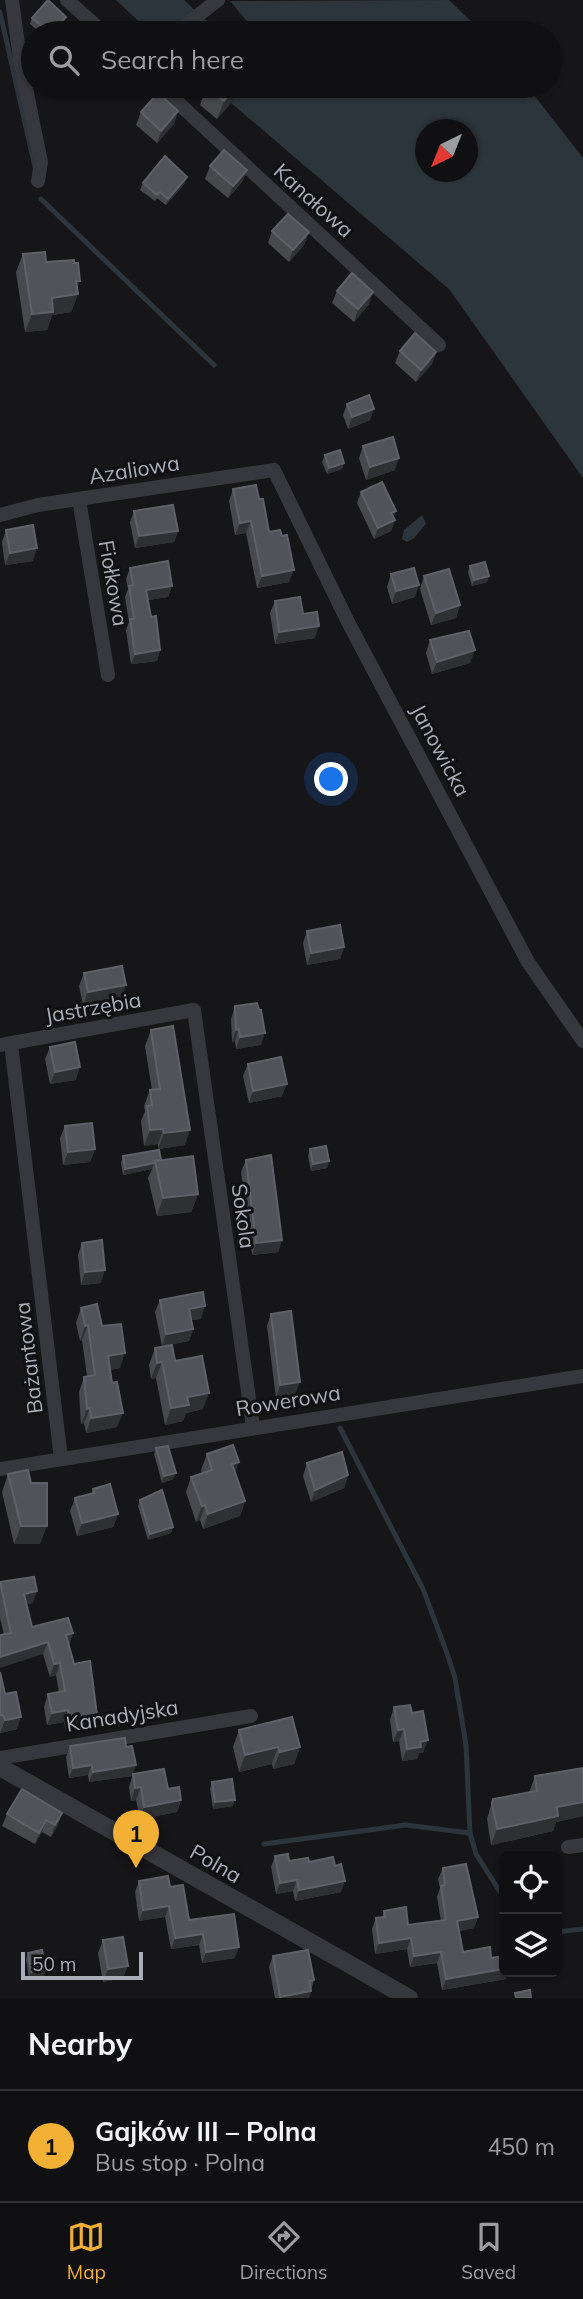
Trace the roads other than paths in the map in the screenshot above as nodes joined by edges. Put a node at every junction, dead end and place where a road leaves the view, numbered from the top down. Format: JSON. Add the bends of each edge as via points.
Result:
{"nodes":[{"id":1,"x":12,"y":0,"type":"edge"},
{"id":2,"x":67,"y":0,"type":"edge"},
{"id":3,"x":218,"y":0,"type":"edge"},
{"id":4,"x":91,"y":21,"type":"edge"},
{"id":5,"x":191,"y":21,"type":"edge"},
{"id":6,"x":21,"y":65,"type":"edge"},
{"id":7,"x":28,"y":98,"type":"edge"},
{"id":8,"x":173,"y":98,"type":"edge"},
{"id":9,"x":38,"y":181,"type":"dead end"},
{"id":10,"x":439,"y":345,"type":"dead end"},
{"id":11,"x":274,"y":470,"type":"joint"},
{"id":12,"x":79,"y":499,"type":"junction"},
{"id":13,"x":0,"y":514,"type":"edge"},
{"id":14,"x":108,"y":675,"type":"dead end"},
{"id":15,"x":194,"y":1010,"type":"joint"},
{"id":16,"x":583,"y":1041,"type":"edge"},
{"id":17,"x":6,"y":1045,"type":"edge"},
{"id":18,"x":583,"y":1376,"type":"edge"},
{"id":19,"x":253,"y":1427,"type":"junction"},
{"id":20,"x":61,"y":1460,"type":"junction"},
{"id":21,"x":0,"y":1469,"type":"edge"},
{"id":22,"x":251,"y":1716,"type":"dead end"},
{"id":23,"x":0,"y":1758,"type":"edge"},
{"id":24,"x":0,"y":1767,"type":"edge"},
{"id":25,"x":583,"y":1845,"type":"edge"},
{"id":26,"x":568,"y":1847,"type":"dead end"},
{"id":27,"x":409,"y":1998,"type":"edge"}],
"edges":[{"from":1,"to":6,"type":"street"},
{"from":2,"to":4,"type":"street"},
{"from":3,"to":5,"type":"street"},
{"from":7,"to":9,"type":"street","via":[[41,162]]},
{"from":8,"to":10,"type":"street","name":"Kanałowa"},
{"from":11,"to":12,"type":"street","name":"Azaliowa"},
{"from":11,"to":16,"type":"street","name":"Janowicka","via":[[348,622],[528,962]]},
{"from":12,"to":13,"type":"street","name":"Azaliowa"},
{"from":12,"to":14,"type":"street","name":"Fiołkowa"},
{"from":15,"to":17,"type":"street","name":"Jastrzębia"},
{"from":15,"to":19,"type":"street","name":"Sokola"},
{"from":17,"to":20,"type":"street","name":"Bażantowa"},
{"from":18,"to":19,"type":"street","name":"Rowerowa"},
{"from":19,"to":20,"type":"street","name":"Rowerowa"},
{"from":20,"to":21,"type":"street","name":"Rowerowa"},
{"from":22,"to":23,"type":"street","name":"Kanadyjska"},
{"from":24,"to":27,"type":"street","name":"Polna"},
{"from":25,"to":26,"type":"street"}]}
